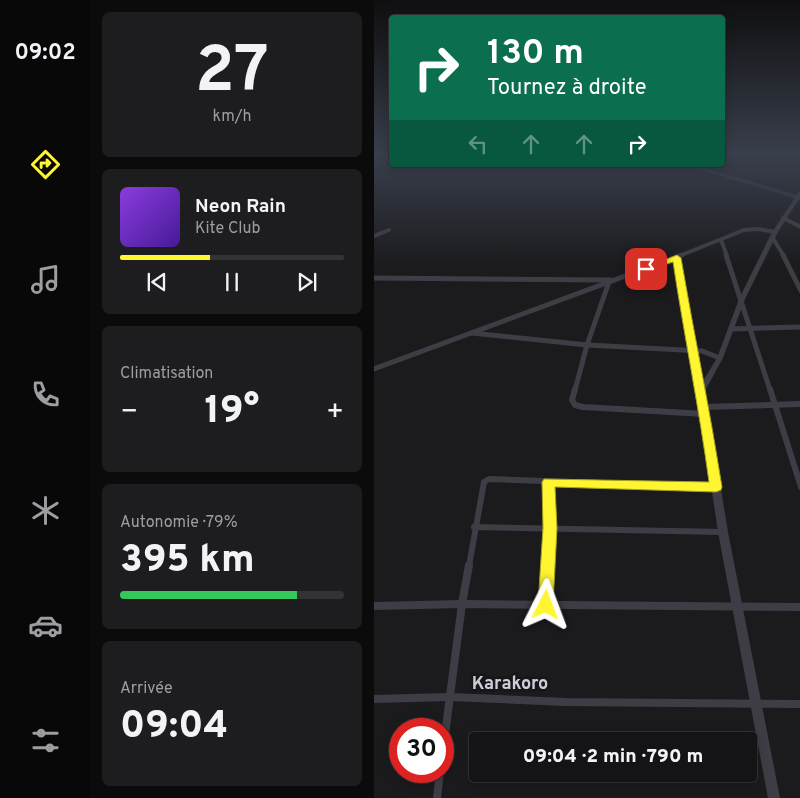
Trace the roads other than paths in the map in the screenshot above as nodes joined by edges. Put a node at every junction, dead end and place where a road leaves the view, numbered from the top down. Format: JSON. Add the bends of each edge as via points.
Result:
{"nodes":[{"id":1,"x":798,"y":195,"type":"edge"},
{"id":2,"x":783,"y":218,"type":"junction"},
{"id":3,"x":800,"y":227,"type":"edge"},
{"id":4,"x":389,"y":230,"type":"dead end"},
{"id":5,"x":773,"y":235,"type":"junction"},
{"id":6,"x":374,"y":236,"type":"edge"},
{"id":7,"x":720,"y":240,"type":"junction"},
{"id":8,"x":677,"y":258,"type":"junction"},
{"id":9,"x":374,"y":278,"type":"edge"},
{"id":10,"x":612,"y":281,"type":"junction"},
{"id":11,"x":800,"y":291,"type":"edge"},
{"id":12,"x":742,"y":299,"type":"junction"},
{"id":13,"x":800,"y":327,"type":"edge"},
{"id":14,"x":751,"y":328,"type":"junction"},
{"id":15,"x":731,"y":329,"type":"junction"},
{"id":16,"x":470,"y":333,"type":"junction"},
{"id":17,"x":587,"y":345,"type":"junction"},
{"id":18,"x":692,"y":351,"type":"junction"},
{"id":19,"x":720,"y":358,"type":"junction"},
{"id":20,"x":374,"y":369,"type":"edge"},
{"id":21,"x":701,"y":391,"type":"junction"},
{"id":22,"x":775,"y":404,"type":"junction"},
{"id":23,"x":800,"y":404,"type":"edge"},
{"id":24,"x":704,"y":411,"type":"junction"},
{"id":25,"x":548,"y":482,"type":"junction"},
{"id":26,"x":716,"y":487,"type":"junction"},
{"id":27,"x":800,"y":487,"type":"edge"},
{"id":28,"x":474,"y":527,"type":"junction"},
{"id":29,"x":550,"y":528,"type":"junction"},
{"id":30,"x":723,"y":532,"type":"junction"},
{"id":31,"x":462,"y":604,"type":"junction"},
{"id":32,"x":546,"y":605,"type":"junction"},
{"id":33,"x":374,"y":606,"type":"edge"},
{"id":34,"x":738,"y":606,"type":"junction"},
{"id":35,"x":800,"y":607,"type":"edge"},
{"id":36,"x":450,"y":697,"type":"junction"},
{"id":37,"x":374,"y":698,"type":"edge"},
{"id":38,"x":754,"y":703,"type":"junction"},
{"id":39,"x":800,"y":704,"type":"edge"},
{"id":40,"x":447,"y":718,"type":"edge"},
{"id":41,"x":439,"y":783,"type":"edge"},
{"id":42,"x":437,"y":798,"type":"edge"},
{"id":43,"x":774,"y":798,"type":"edge"}],
"edges":[{"from":1,"to":2,"type":"street"},
{"from":2,"to":3,"type":"street"},
{"from":2,"to":5,"type":"street"},
{"from":4,"to":6,"type":"street"},
{"from":5,"to":7,"type":"street","via":[[750,229]]},
{"from":5,"to":11,"type":"street"},
{"from":5,"to":12,"type":"street"},
{"from":7,"to":8,"type":"street"},
{"from":7,"to":12,"type":"street"},
{"from":8,"to":10,"type":"street"},
{"from":8,"to":18,"type":"street"},
{"from":9,"to":10,"type":"street"},
{"from":10,"to":16,"type":"street"},
{"from":10,"to":17,"type":"street"},
{"from":12,"to":14,"type":"street"},
{"from":12,"to":15,"type":"street"},
{"from":13,"to":14,"type":"street"},
{"from":14,"to":15,"type":"street"},
{"from":14,"to":22,"type":"street"},
{"from":15,"to":19,"type":"street"},
{"from":16,"to":17,"type":"street"},
{"from":16,"to":20,"type":"street"},
{"from":17,"to":18,"type":"street"},
{"from":17,"to":24,"type":"street","via":[[572,400],[575,405]]},
{"from":18,"to":19,"type":"street"},
{"from":18,"to":21,"type":"street"},
{"from":19,"to":21,"type":"street"},
{"from":21,"to":24,"type":"street"},
{"from":22,"to":23,"type":"street"},
{"from":22,"to":24,"type":"street"},
{"from":22,"to":27,"type":"street"},
{"from":24,"to":26,"type":"street"},
{"from":25,"to":26,"type":"street"},
{"from":25,"to":28,"type":"street","via":[[489,479],[484,482]]},
{"from":25,"to":29,"type":"street"},
{"from":26,"to":30,"type":"street"},
{"from":28,"to":29,"type":"street"},
{"from":28,"to":31,"type":"street"},
{"from":29,"to":30,"type":"street"},
{"from":29,"to":32,"type":"street"},
{"from":30,"to":34,"type":"street"},
{"from":31,"to":32,"type":"street"},
{"from":31,"to":33,"type":"street"},
{"from":31,"to":36,"type":"street"},
{"from":32,"to":34,"type":"street"},
{"from":34,"to":35,"type":"street"},
{"from":34,"to":38,"type":"street"},
{"from":36,"to":37,"type":"street"},
{"from":36,"to":38,"type":"street","via":[[566,702]]},
{"from":36,"to":40,"type":"street"},
{"from":38,"to":39,"type":"street"},
{"from":38,"to":43,"type":"street"},
{"from":41,"to":42,"type":"street"}]}
